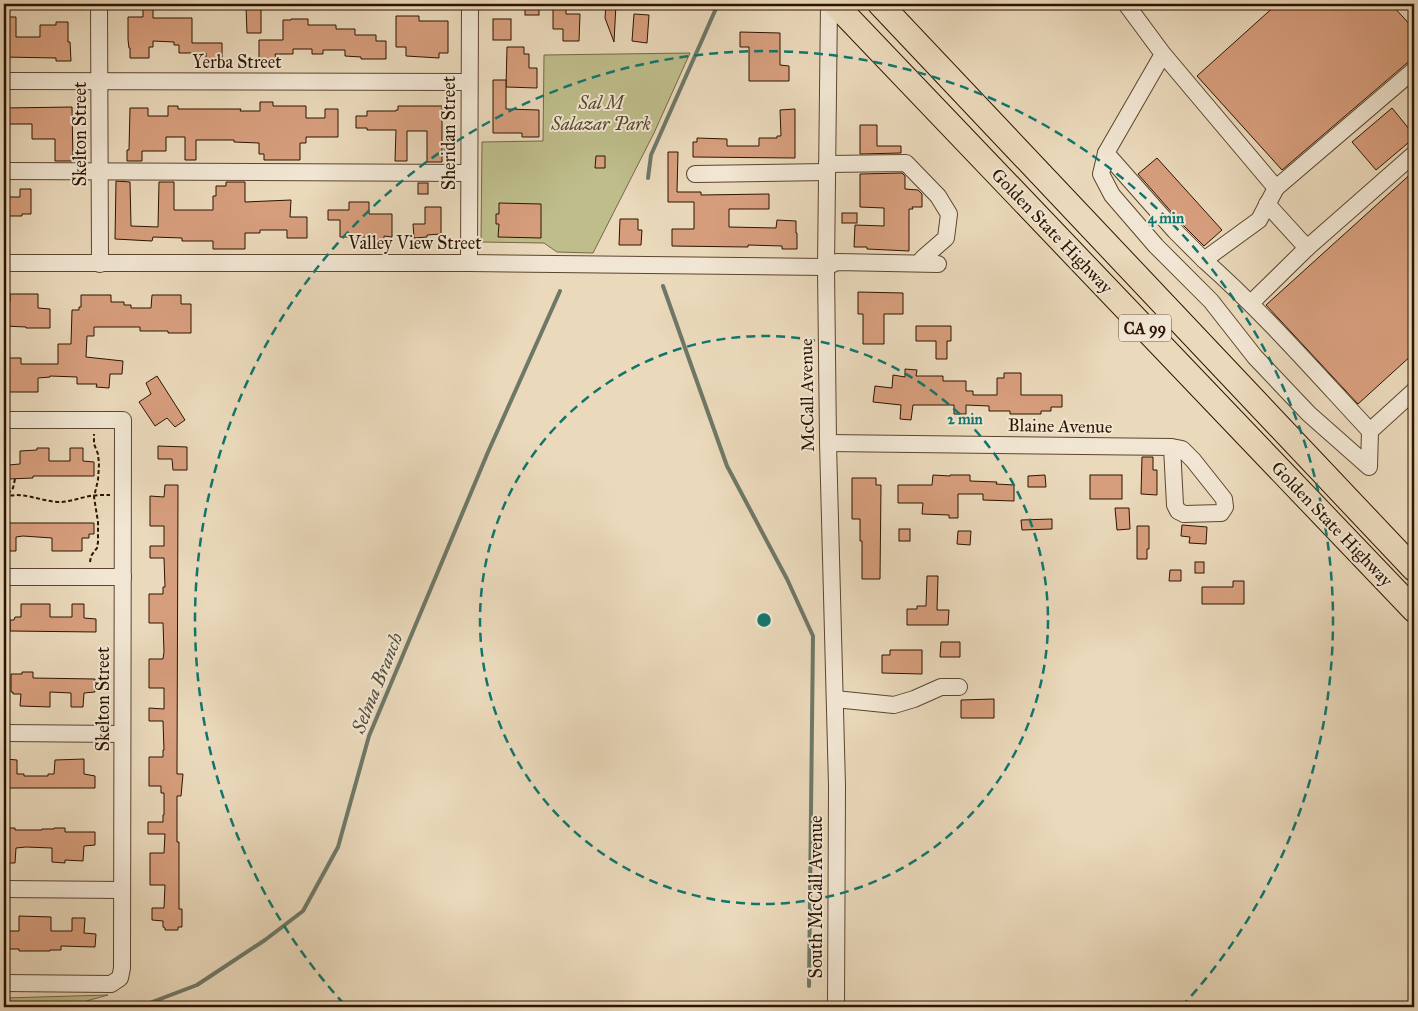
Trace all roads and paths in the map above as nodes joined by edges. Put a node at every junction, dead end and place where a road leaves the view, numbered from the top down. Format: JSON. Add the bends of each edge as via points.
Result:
{"nodes":[{"id":1,"x":100,"y":4,"type":"edge"},
{"id":2,"x":470,"y":4,"type":"edge"},
{"id":3,"x":829,"y":4,"type":"edge"},
{"id":4,"x":835,"y":4,"type":"edge"},
{"id":5,"x":880,"y":4,"type":"edge"},
{"id":6,"x":1126,"y":4,"type":"edge"},
{"id":7,"x":1163,"y":54,"type":"junction"},
{"id":8,"x":1414,"y":70,"type":"edge"},
{"id":9,"x":4,"y":82,"type":"edge"},
{"id":10,"x":100,"y":82,"type":"junction"},
{"id":11,"x":470,"y":82,"type":"junction"},
{"id":12,"x":1106,"y":153,"type":"junction"},
{"id":13,"x":1414,"y":154,"type":"edge"},
{"id":14,"x":827,"y":168,"type":"junction"},
{"id":15,"x":4,"y":171,"type":"edge"},
{"id":16,"x":100,"y":171,"type":"junction"},
{"id":17,"x":469,"y":173,"type":"junction"},
{"id":18,"x":694,"y":174,"type":"dead end"},
{"id":19,"x":1276,"y":188,"type":"junction"},
{"id":20,"x":1268,"y":204,"type":"junction"},
{"id":21,"x":1307,"y":248,"type":"junction"},
{"id":22,"x":1204,"y":260,"type":"junction"},
{"id":23,"x":4,"y":263,"type":"edge"},
{"id":24,"x":469,"y":263,"type":"junction"},
{"id":25,"x":919,"y":263,"type":"junction"},
{"id":26,"x":100,"y":264,"type":"junction"},
{"id":27,"x":938,"y":264,"type":"dead end"},
{"id":28,"x":826,"y":267,"type":"junction"},
{"id":29,"x":1251,"y":303,"type":"junction"},
{"id":30,"x":1414,"y":391,"type":"edge"},
{"id":31,"x":4,"y":420,"type":"edge"},
{"id":32,"x":1370,"y":431,"type":"junction"},
{"id":33,"x":94,"y":434,"type":"dead end"},
{"id":34,"x":828,"y":443,"type":"junction"},
{"id":35,"x":1172,"y":447,"type":"dead end"},
{"id":36,"x":15,"y":478,"type":"dead end"},
{"id":37,"x":111,"y":495,"type":"dead end"},
{"id":38,"x":5,"y":496,"type":"edge"},
{"id":39,"x":94,"y":496,"type":"junction"},
{"id":40,"x":90,"y":565,"type":"dead end"},
{"id":41,"x":1414,"y":568,"type":"edge"},
{"id":42,"x":4,"y":576,"type":"edge"},
{"id":43,"x":123,"y":577,"type":"junction"},
{"id":44,"x":1414,"y":610,"type":"edge"},
{"id":45,"x":959,"y":687,"type":"dead end"},
{"id":46,"x":834,"y":699,"type":"junction"},
{"id":47,"x":4,"y":733,"type":"edge"},
{"id":48,"x":122,"y":734,"type":"junction"},
{"id":49,"x":837,"y":786,"type":"joint"},
{"id":50,"x":4,"y":889,"type":"edge"},
{"id":51,"x":122,"y":890,"type":"junction"},
{"id":52,"x":4,"y":983,"type":"edge"},
{"id":53,"x":836,"y":1007,"type":"edge"}],
"edges":[{"from":1,"to":10,"type":"street","name":"Skelton Street"},
{"from":2,"to":11,"type":"street","name":"Sheridan Street"},
{"from":3,"to":14,"type":"street","name":"McCall Avenue"},
{"from":4,"to":44,"type":"highway","name":"Golden State Highway","number":"CA 99"},
{"from":5,"to":41,"type":"highway","name":"Golden State Highway","number":"CA 99"},
{"from":6,"to":7,"type":"street"},
{"from":7,"to":12,"type":"street"},
{"from":7,"to":19,"type":"street"},
{"from":8,"to":19,"type":"street"},
{"from":9,"to":10,"type":"street","name":"Yerba Street"},
{"from":10,"to":11,"type":"street","name":"Yerba Street"},
{"from":10,"to":16,"type":"street","name":"Skelton Street"},
{"from":11,"to":17,"type":"street","name":"Sheridan Street"},
{"from":12,"to":22,"type":"street"},
{"from":12,"to":32,"type":"street","via":[[1101,174],[1112,195],[1156,246],[1211,301],[1255,357],[1309,414],[1369,468]]},
{"from":13,"to":21,"type":"street"},
{"from":14,"to":18,"type":"street"},
{"from":14,"to":25,"type":"street","via":[[906,163],[938,196],[949,214],[946,238]]},
{"from":14,"to":28,"type":"street","name":"McCall Avenue"},
{"from":15,"to":16,"type":"street"},
{"from":16,"to":17,"type":"street"},
{"from":16,"to":26,"type":"street","name":"Skelton Street"},
{"from":17,"to":24,"type":"street","name":"Sheridan Street"},
{"from":19,"to":20,"type":"street"},
{"from":20,"to":21,"type":"street"},
{"from":20,"to":22,"type":"street","via":[[1259,220]]},
{"from":21,"to":29,"type":"street"},
{"from":22,"to":29,"type":"street"},
{"from":23,"to":26,"type":"street","name":"Valley View Street"},
{"from":24,"to":26,"type":"street","name":"Valley View Street"},
{"from":24,"to":28,"type":"street","name":"Valley View Street"},
{"from":25,"to":27,"type":"street","name":"Valley View Street"},
{"from":25,"to":28,"type":"street","name":"Valley View Street","via":[[837,262]]},
{"from":28,"to":34,"type":"street","name":"McCall Avenue"},
{"from":29,"to":32,"type":"street"},
{"from":30,"to":32,"type":"street"},
{"from":31,"to":43,"type":"street","name":"Skelton Street","via":[[123,420]]},
{"from":33,"to":39,"type":"path","via":[[99,472]]},
{"from":34,"to":35,"type":"street","name":"Blaine Avenue"},
{"from":34,"to":46,"type":"street","name":"McCall Avenue"},
{"from":36,"to":38,"type":"path","via":[[13,488]]},
{"from":37,"to":39,"type":"path"},
{"from":38,"to":39,"type":"path","via":[[60,502]]},
{"from":39,"to":40,"type":"path","via":[[98,542]]},
{"from":42,"to":43,"type":"street"},
{"from":43,"to":48,"type":"street","name":"Skelton Street"},
{"from":45,"to":46,"type":"street","via":[[940,687],[894,705]]},
{"from":46,"to":49,"type":"street","name":"McCall Avenue"},
{"from":47,"to":48,"type":"street"},
{"from":48,"to":51,"type":"street","name":"Skelton Street"},
{"from":49,"to":53,"type":"street","name":"South McCall Avenue"},
{"from":50,"to":51,"type":"street"},
{"from":51,"to":52,"type":"street","name":"Skelton Street","via":[[120,978],[111,984]]}]}
